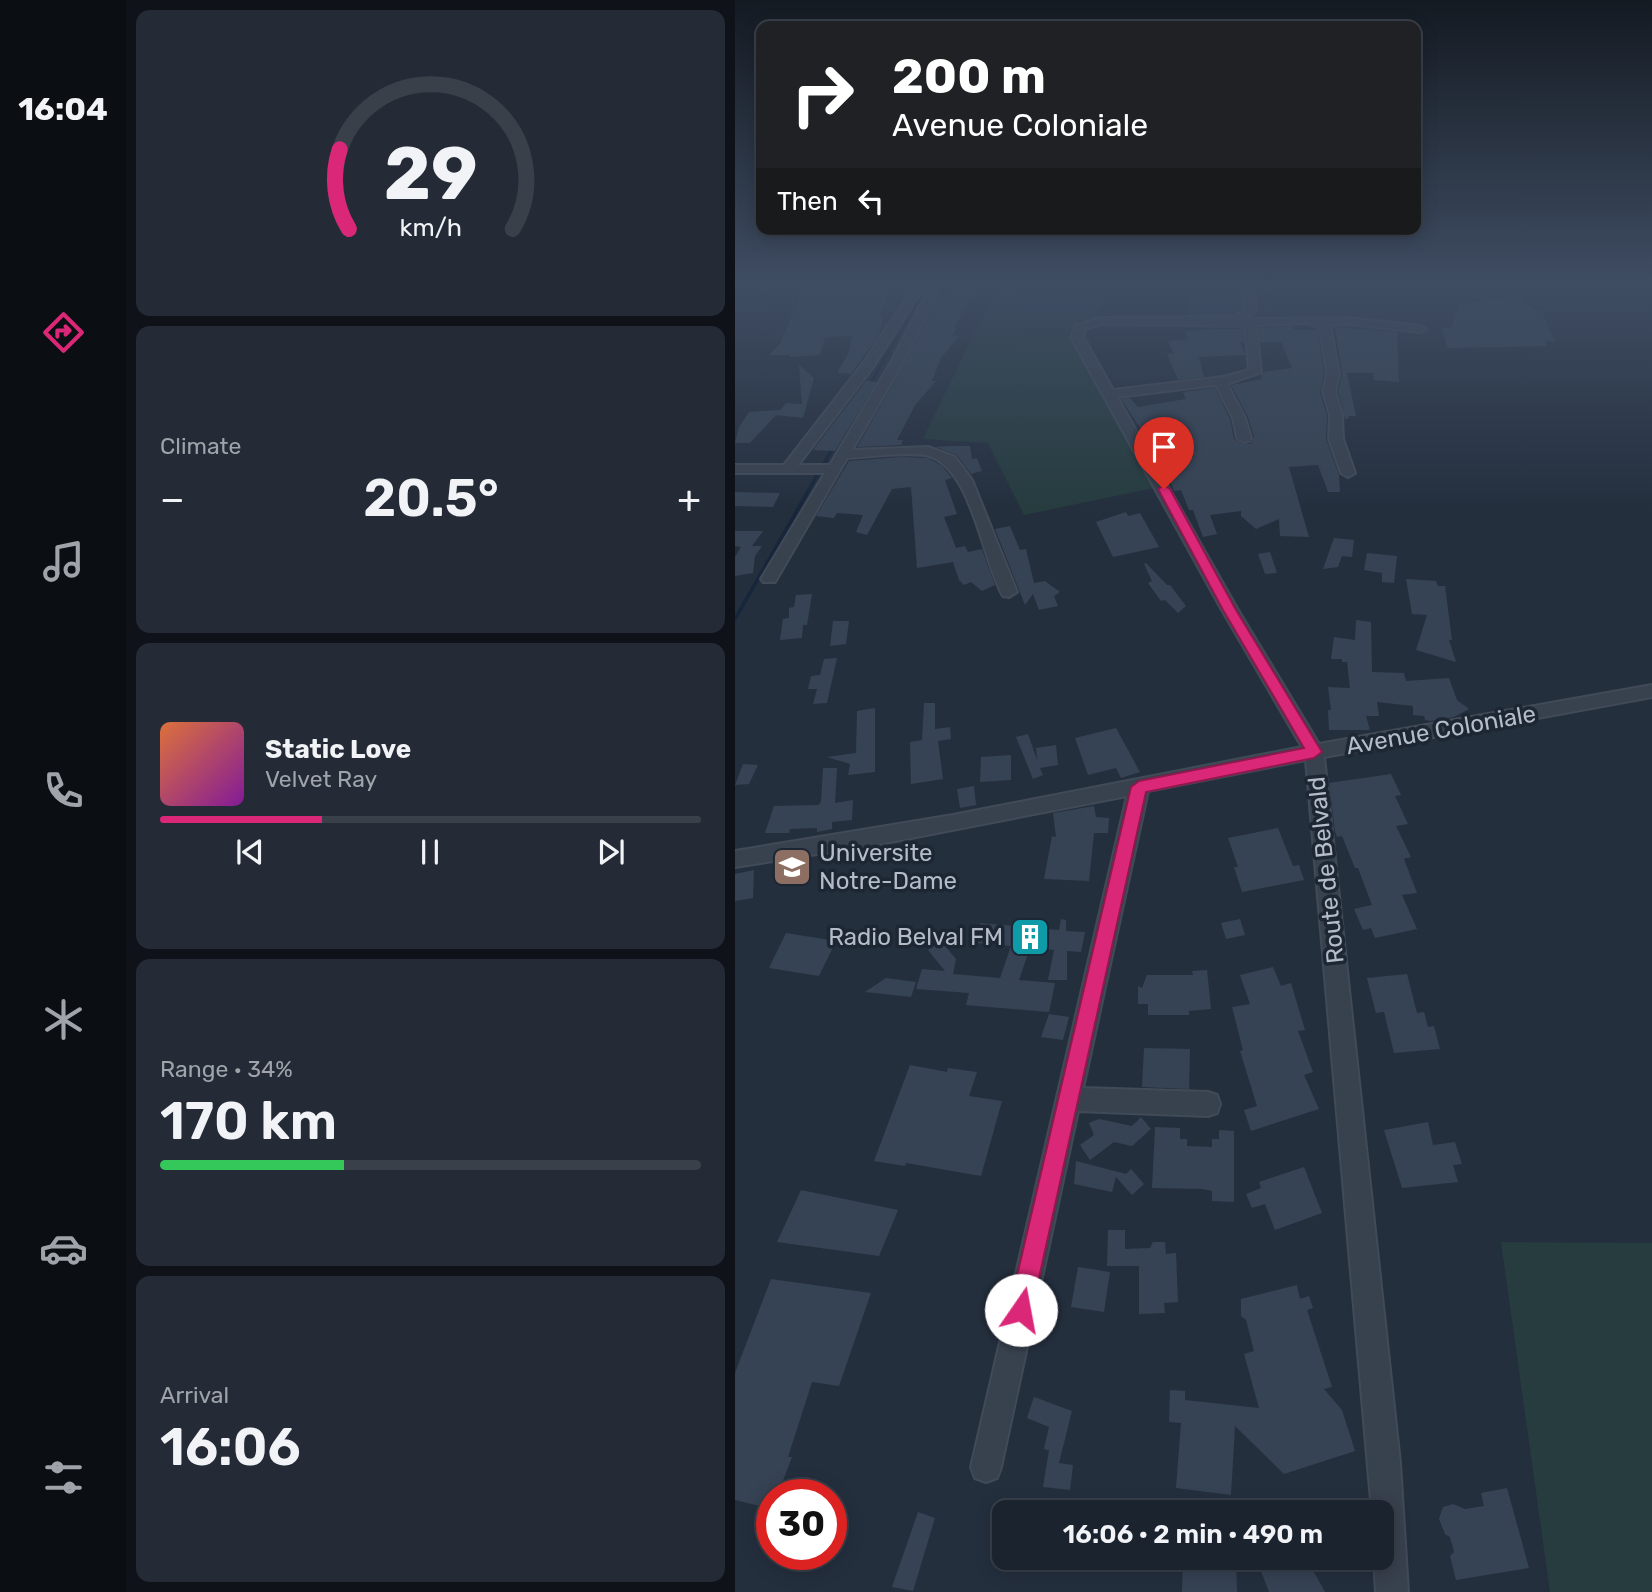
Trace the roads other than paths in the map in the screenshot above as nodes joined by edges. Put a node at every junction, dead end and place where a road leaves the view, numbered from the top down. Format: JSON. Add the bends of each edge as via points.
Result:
{"nodes":[{"id":1,"x":871,"y":359,"type":"edge"},
{"id":2,"x":899,"y":359,"type":"edge"},
{"id":3,"x":1089,"y":359,"type":"edge"},
{"id":4,"x":1254,"y":359,"type":"edge"},
{"id":5,"x":1331,"y":359,"type":"edge"},
{"id":6,"x":1222,"y":381,"type":"junction"},
{"id":7,"x":1108,"y":394,"type":"junction"},
{"id":8,"x":1244,"y":438,"type":"dead end"},
{"id":9,"x":843,"y":454,"type":"junction"},
{"id":10,"x":735,"y":469,"type":"edge"},
{"id":11,"x":787,"y":469,"type":"junction"},
{"id":12,"x":834,"y":469,"type":"junction"},
{"id":13,"x":1348,"y":473,"type":"dead end"},
{"id":14,"x":769,"y":579,"type":"dead end"},
{"id":15,"x":1009,"y":592,"type":"dead end"},
{"id":16,"x":1652,"y":691,"type":"edge"},
{"id":17,"x":1314,"y":752,"type":"junction"},
{"id":18,"x":1139,"y":787,"type":"junction"},
{"id":19,"x":735,"y":859,"type":"edge"},
{"id":20,"x":1068,"y":1100,"type":"junction"},
{"id":21,"x":1208,"y":1104,"type":"dead end"},
{"id":22,"x":985,"y":1467,"type":"dead end"},
{"id":23,"x":1392,"y":1592,"type":"edge"}],
"edges":[{"from":1,"to":11,"type":"street"},
{"from":2,"to":9,"type":"street"},
{"from":3,"to":7,"type":"street","name":"Route de Belvald"},
{"from":4,"to":6,"type":"street","via":[[1255,372]]},
{"from":5,"to":13,"type":"street","via":[[1329,392],[1336,415],[1336,439]]},
{"from":6,"to":7,"type":"street"},
{"from":6,"to":8,"type":"street"},
{"from":7,"to":17,"type":"street","name":"Route de Belvald"},
{"from":9,"to":12,"type":"street"},
{"from":9,"to":15,"type":"street","via":[[928,452],[950,460],[965,480]]},
{"from":10,"to":11,"type":"street"},
{"from":11,"to":12,"type":"street"},
{"from":12,"to":14,"type":"street"},
{"from":16,"to":17,"type":"street","name":"Avenue Coloniale"},
{"from":17,"to":18,"type":"street","name":"Avenue Coloniale"},
{"from":17,"to":23,"type":"street","name":"Route de Belvald","via":[[1384,1449]]},
{"from":18,"to":19,"type":"street","name":"Avenue Coloniale","via":[[927,829]]},
{"from":18,"to":20,"type":"street"},
{"from":20,"to":21,"type":"street"},
{"from":20,"to":22,"type":"street"}]}
